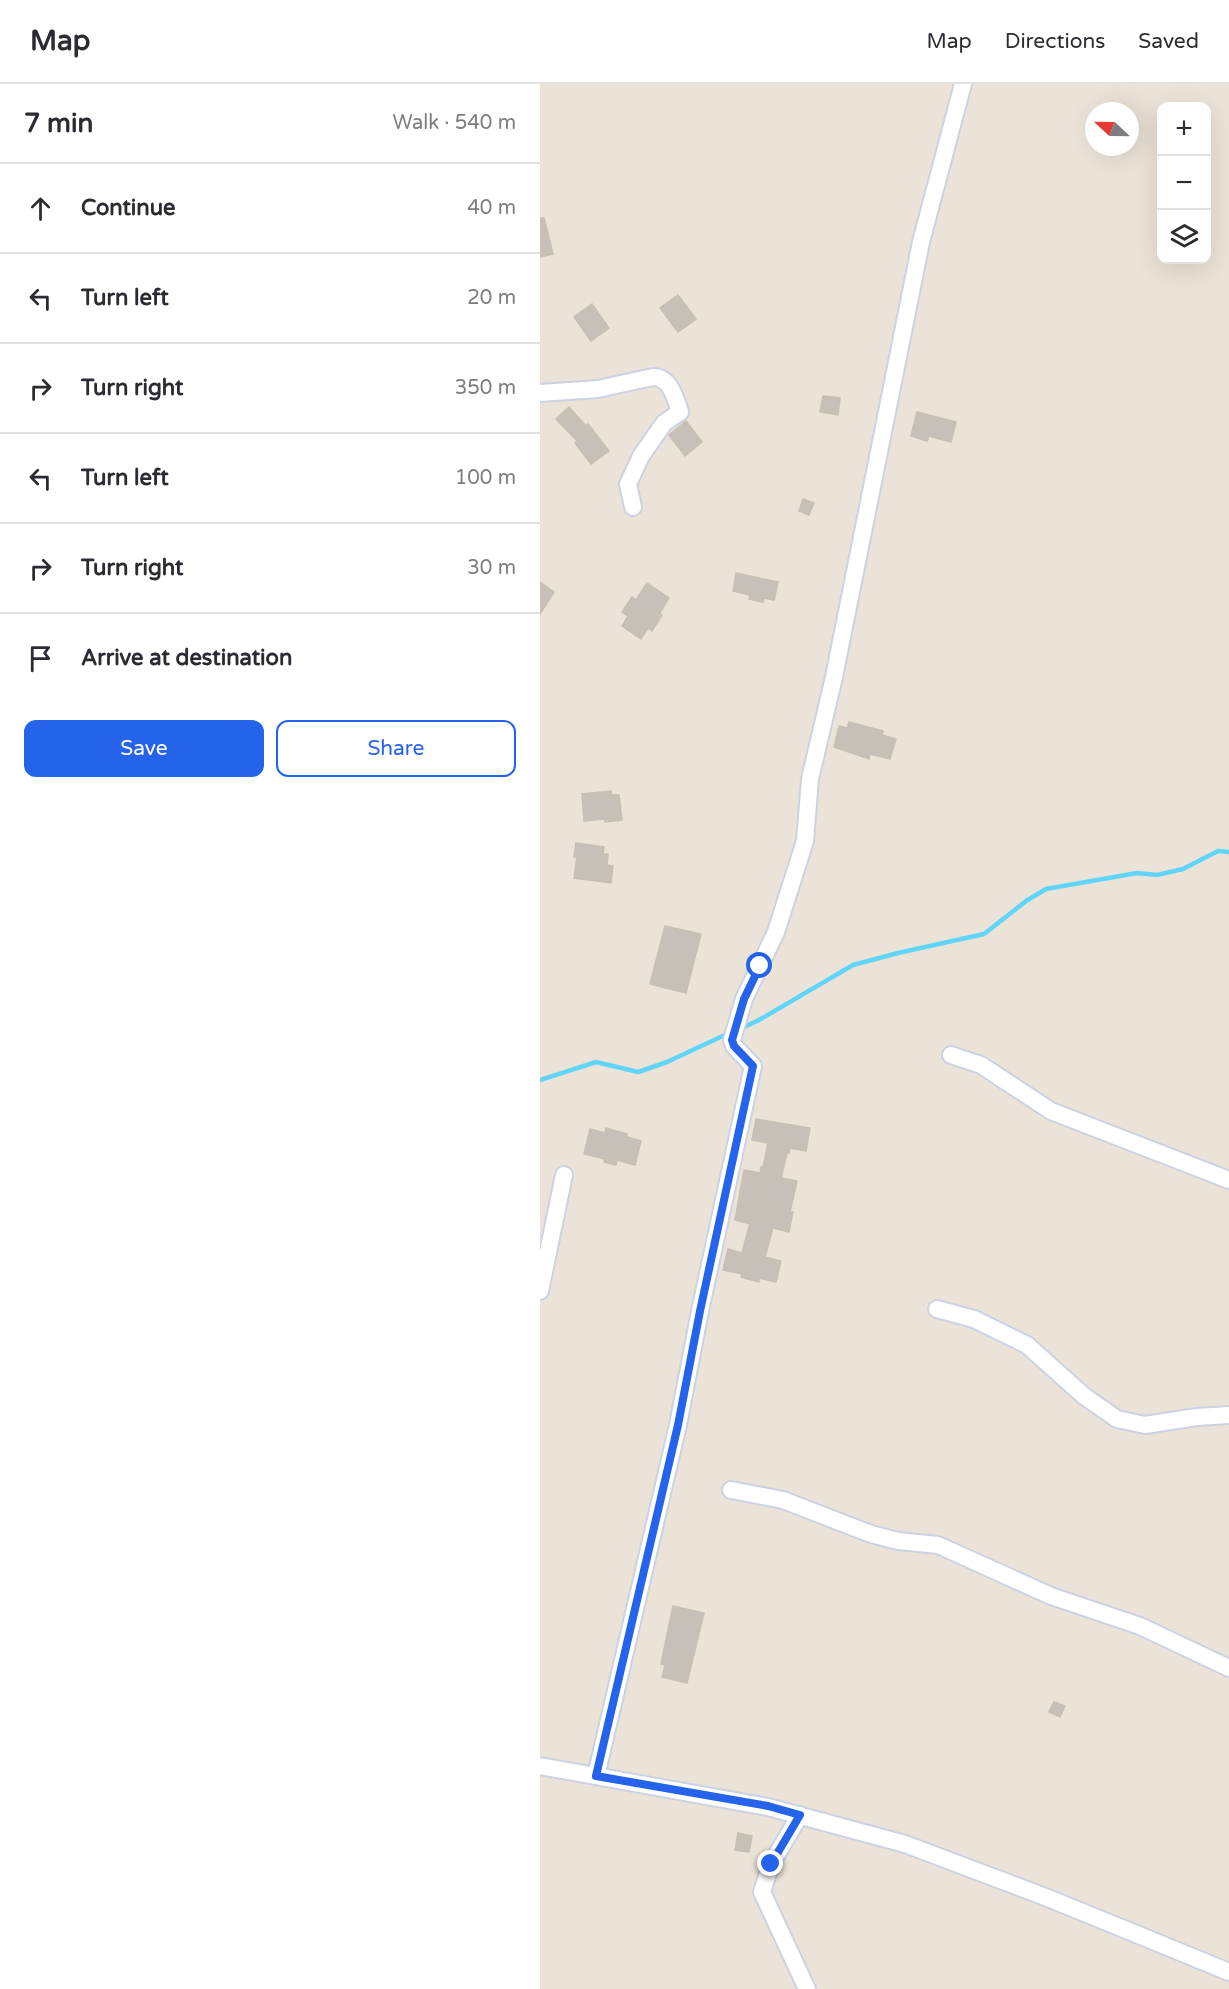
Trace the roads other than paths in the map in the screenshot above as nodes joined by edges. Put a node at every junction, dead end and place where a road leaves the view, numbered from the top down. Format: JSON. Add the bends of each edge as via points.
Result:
{"nodes":[{"id":1,"x":963,"y":84,"type":"edge"},
{"id":2,"x":540,"y":393,"type":"edge"},
{"id":3,"x":633,"y":507,"type":"dead end"},
{"id":4,"x":951,"y":1054,"type":"dead end"},
{"id":5,"x":564,"y":1175,"type":"dead end"},
{"id":6,"x":1229,"y":1179,"type":"edge"},
{"id":7,"x":540,"y":1291,"type":"edge"},
{"id":8,"x":937,"y":1309,"type":"dead end"},
{"id":9,"x":1229,"y":1415,"type":"edge"},
{"id":10,"x":731,"y":1490,"type":"dead end"},
{"id":11,"x":1229,"y":1668,"type":"edge"},
{"id":12,"x":540,"y":1766,"type":"edge"},
{"id":13,"x":596,"y":1776,"type":"junction"},
{"id":14,"x":800,"y":1815,"type":"junction"},
{"id":15,"x":1229,"y":1972,"type":"edge"},
{"id":16,"x":807,"y":1989,"type":"edge"}],
"edges":[{"from":1,"to":13,"type":"street","via":[[921,242],[810,779],[805,842],[776,932],[744,999],[732,1040],[753,1066],[678,1425]]},
{"from":2,"to":3,"type":"street","via":[[598,388],[653,377],[665,380],[680,412],[664,423],[641,456],[628,484]]},
{"from":4,"to":6,"type":"street","via":[[981,1065],[1051,1111]]},
{"from":5,"to":7,"type":"street"},
{"from":8,"to":9,"type":"street","via":[[974,1319],[1027,1345],[1084,1396],[1117,1419],[1145,1425]]},
{"from":10,"to":11,"type":"street","via":[[783,1500],[898,1541],[938,1545],[1051,1596],[1140,1626]]},
{"from":12,"to":13,"type":"street"},
{"from":13,"to":14,"type":"street"},
{"from":14,"to":15,"type":"street","via":[[977,1869]]},
{"from":14,"to":16,"type":"street","via":[[771,1864],[762,1892]]}]}
